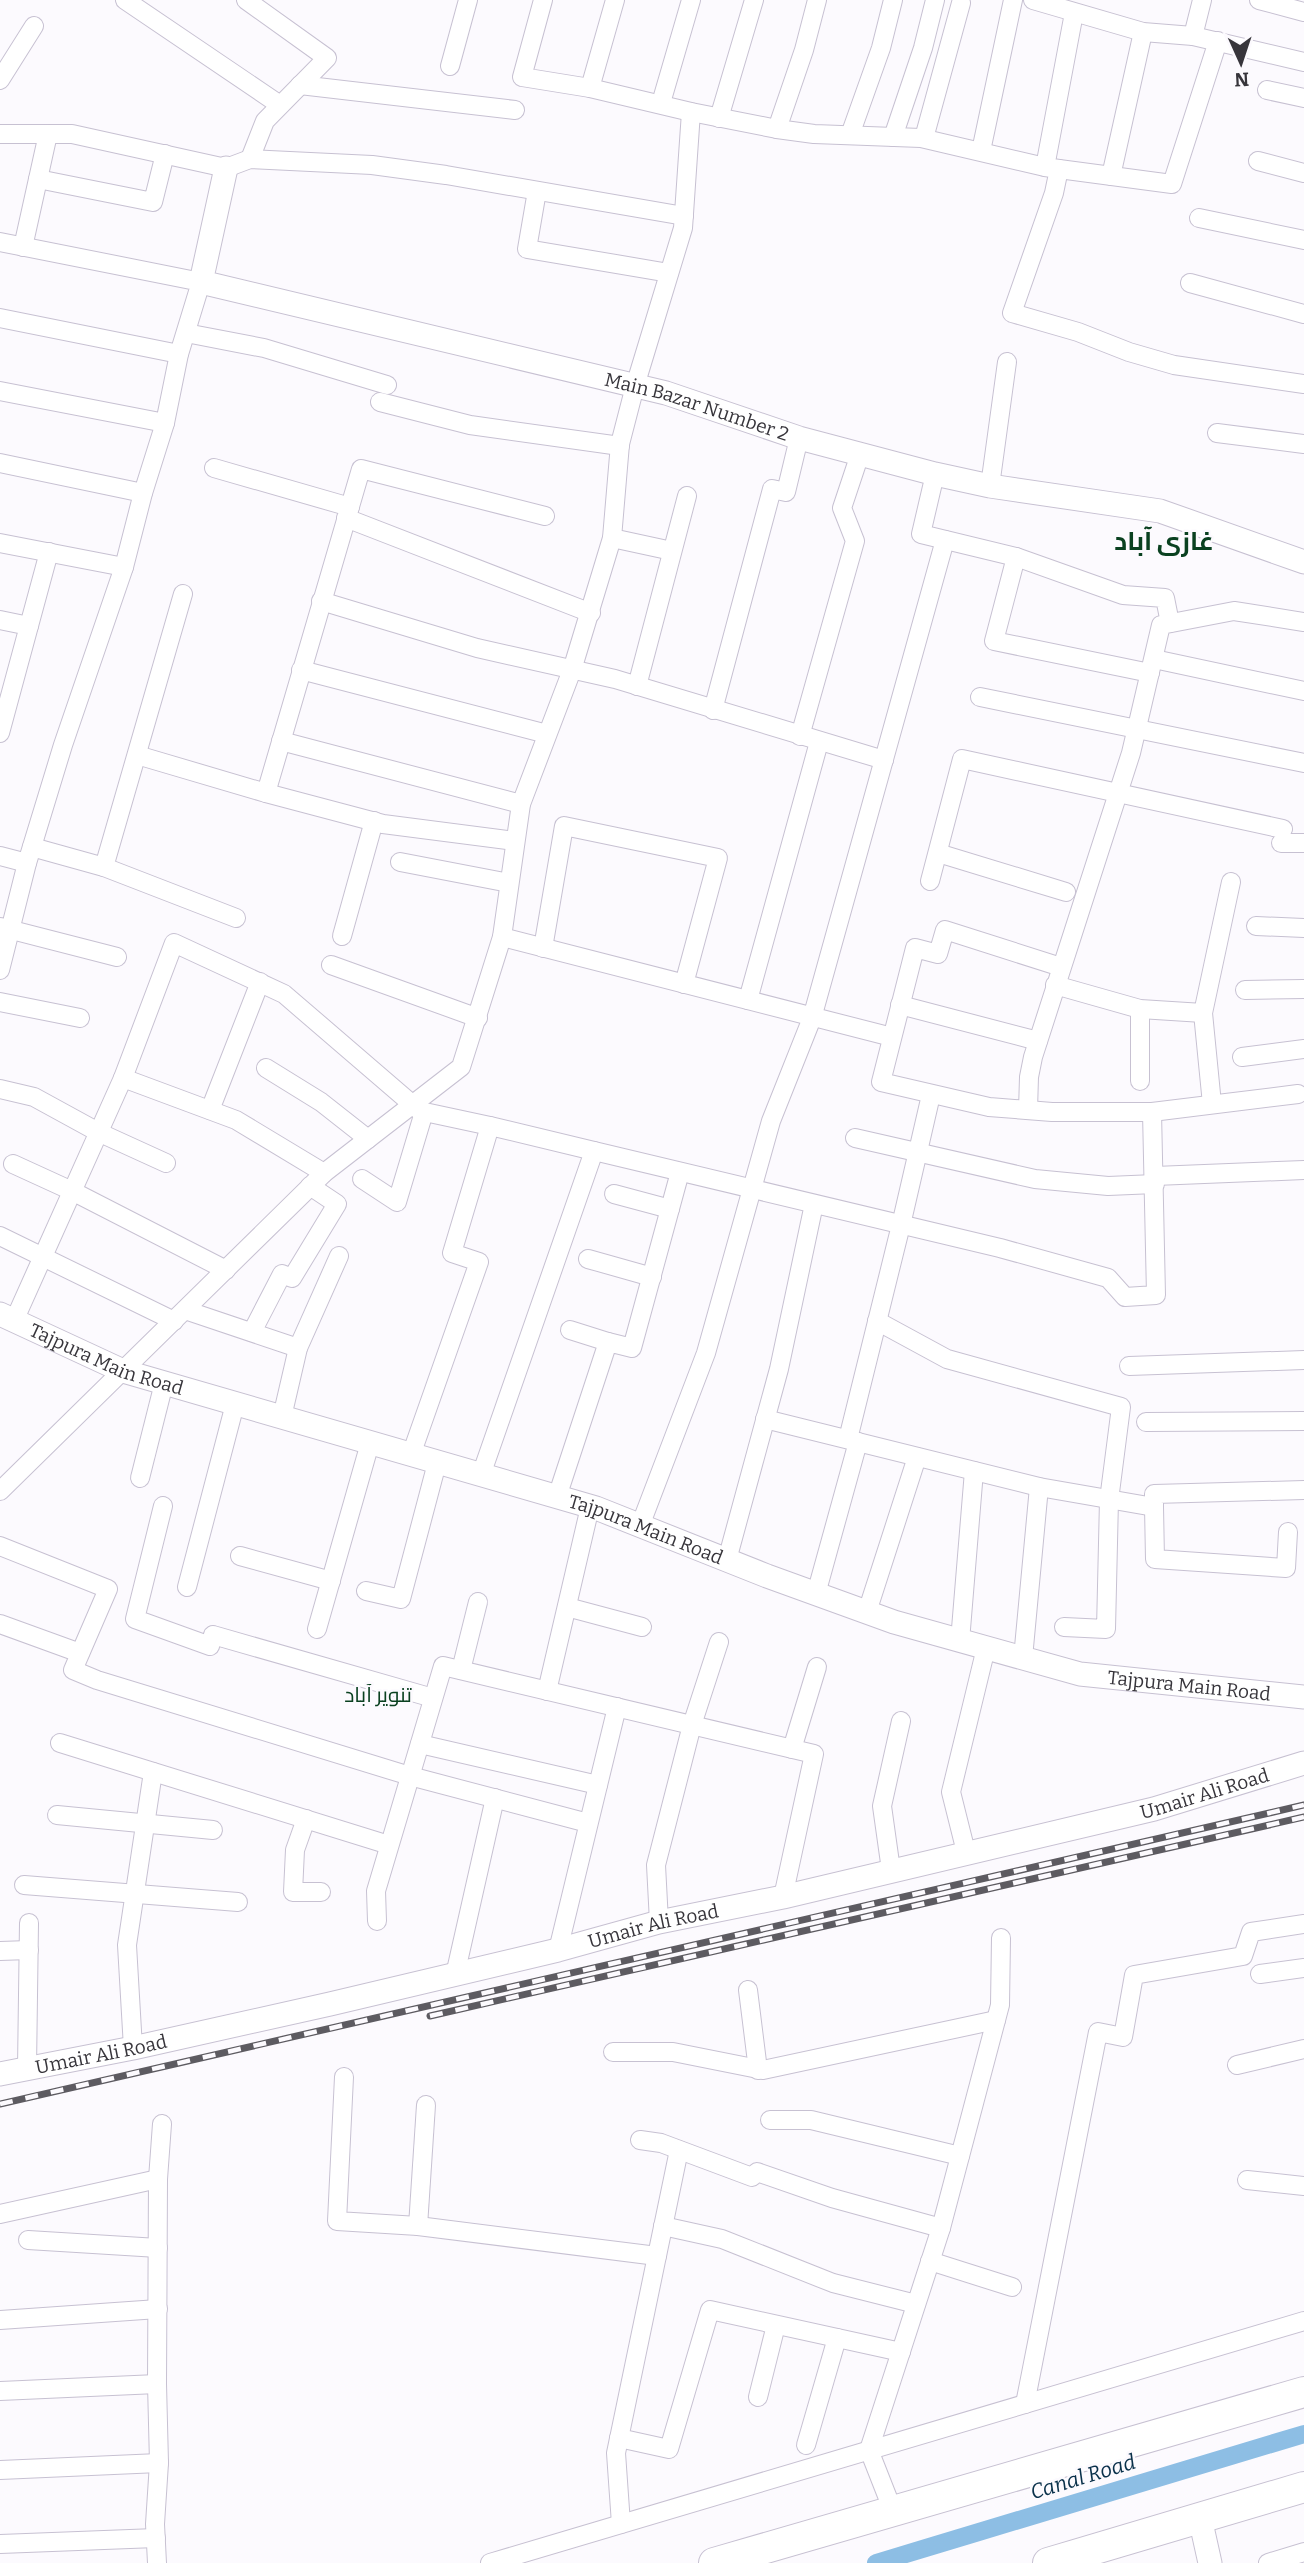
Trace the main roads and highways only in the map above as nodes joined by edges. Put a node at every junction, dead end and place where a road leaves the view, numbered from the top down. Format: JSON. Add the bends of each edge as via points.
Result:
{"nodes":[{"id":1,"x":1304,"y":2392,"type":"edge"},
{"id":2,"x":1304,"y":2487,"type":"edge"},
{"id":3,"x":714,"y":2563,"type":"edge"},
{"id":4,"x":1048,"y":2563,"type":"edge"}],
"edges":[{"from":1,"to":3,"type":"highway"},
{"from":2,"to":4,"type":"highway"}]}
